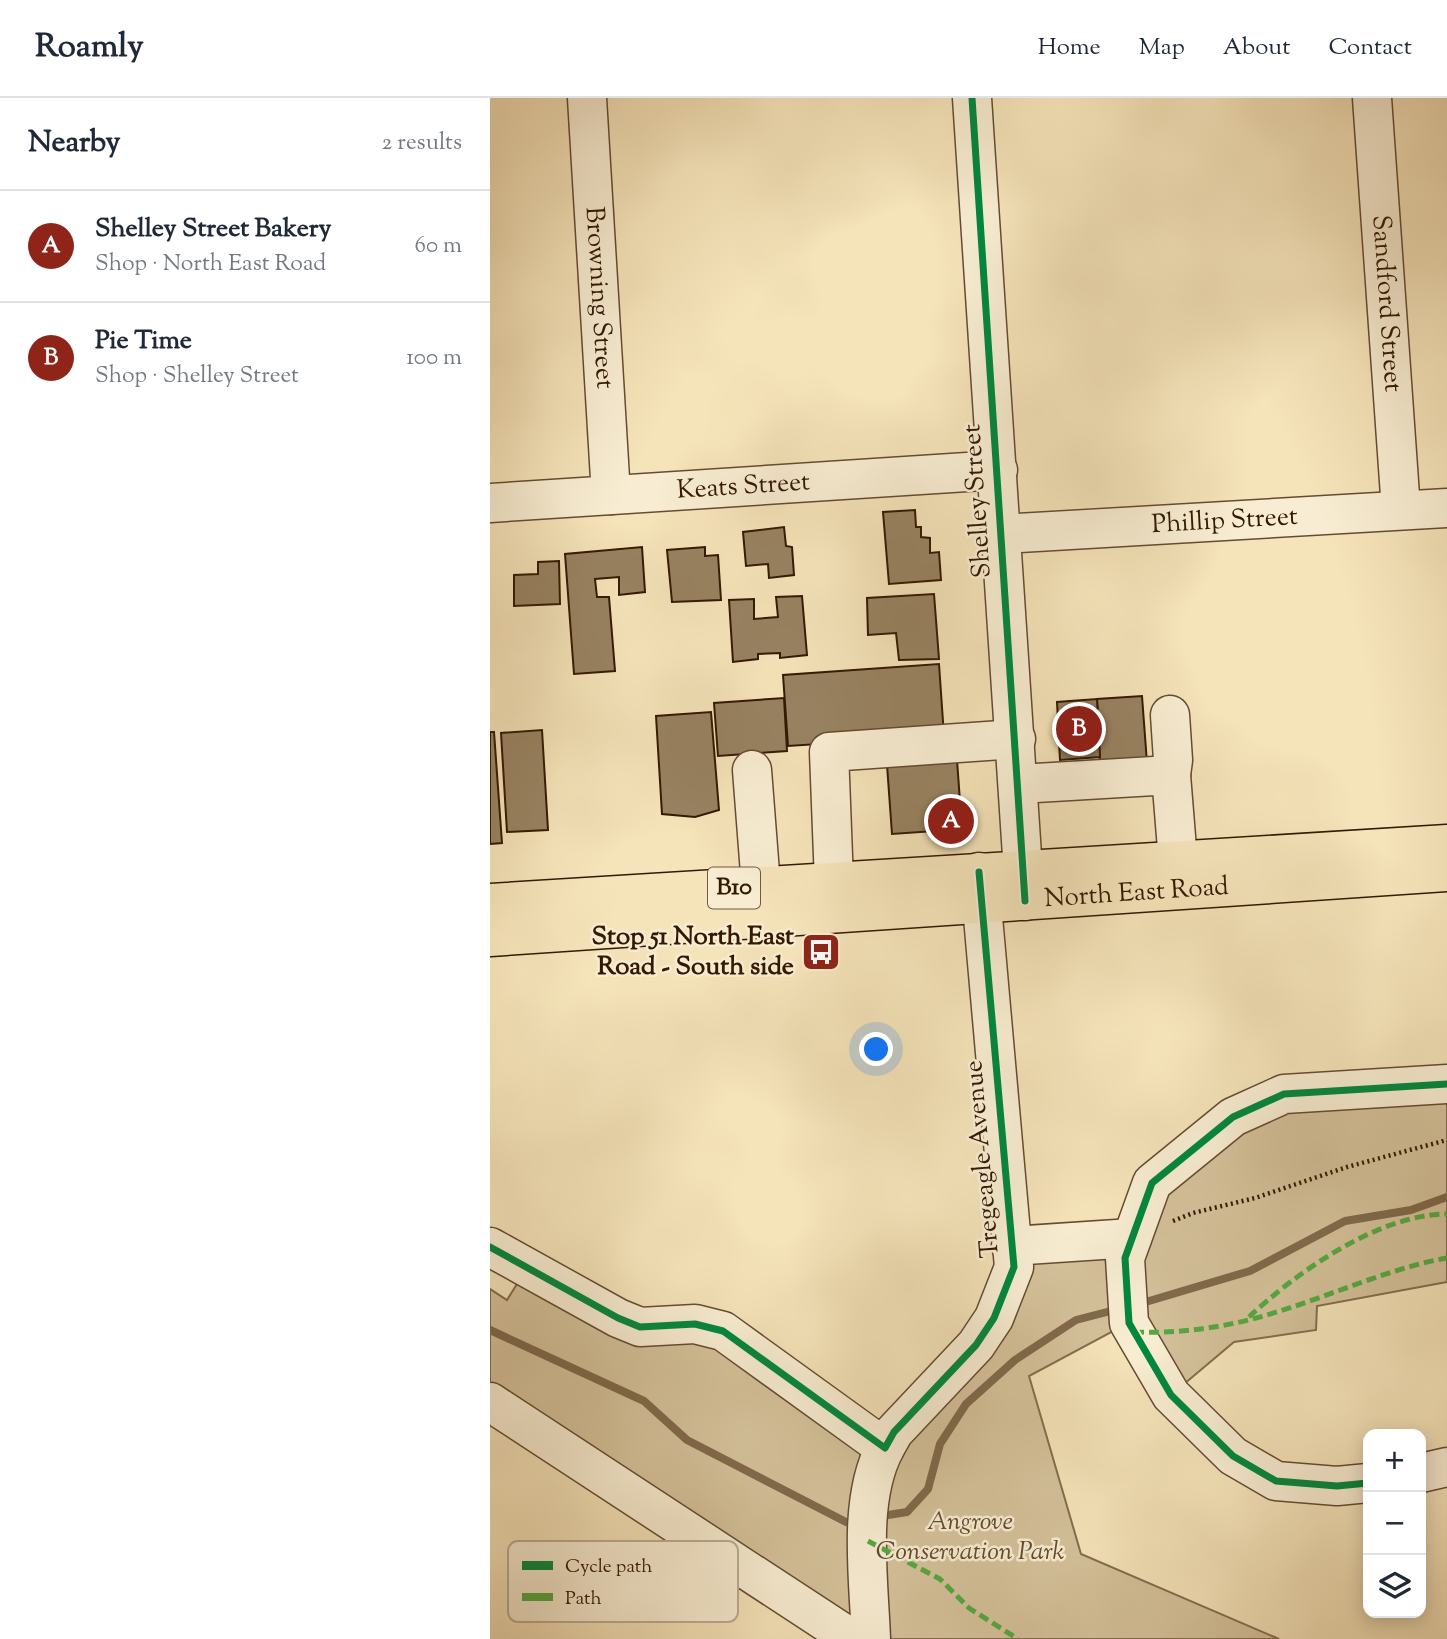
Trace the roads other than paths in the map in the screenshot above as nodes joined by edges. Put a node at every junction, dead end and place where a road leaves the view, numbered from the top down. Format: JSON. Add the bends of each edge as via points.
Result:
{"nodes":[{"id":1,"x":587,"y":98,"type":"edge"},
{"id":2,"x":972,"y":98,"type":"edge"},
{"id":3,"x":1372,"y":98,"type":"edge"},
{"id":4,"x":998,"y":470,"type":"junction"},
{"id":5,"x":611,"y":495,"type":"junction"},
{"id":6,"x":490,"y":503,"type":"edge"},
{"id":7,"x":1447,"y":508,"type":"edge"},
{"id":8,"x":1401,"y":510,"type":"junction"},
{"id":9,"x":1002,"y":534,"type":"junction"},
{"id":10,"x":1170,"y":715,"type":"dead end"},
{"id":11,"x":1016,"y":739,"type":"junction"},
{"id":12,"x":752,"y":770,"type":"dead end"},
{"id":13,"x":1171,"y":775,"type":"junction"},
{"id":14,"x":1019,"y":784,"type":"junction"},
{"id":15,"x":1447,"y":844,"type":"edge"},
{"id":16,"x":1178,"y":860,"type":"junction"},
{"id":17,"x":1447,"y":872,"type":"edge"},
{"id":18,"x":834,"y":882,"type":"junction"},
{"id":19,"x":1025,"y":885,"type":"junction"},
{"id":20,"x":761,"y":886,"type":"junction"},
{"id":21,"x":980,"y":888,"type":"junction"},
{"id":22,"x":490,"y":903,"type":"edge"},
{"id":23,"x":490,"y":937,"type":"edge"},
{"id":24,"x":1447,"y":1083,"type":"edge"},
{"id":25,"x":1132,"y":1238,"type":"junction"},
{"id":26,"x":1011,"y":1246,"type":"junction"},
{"id":27,"x":490,"y":1247,"type":"edge"},
{"id":28,"x":490,"y":1402,"type":"edge"},
{"id":29,"x":885,"y":1448,"type":"junction"},
{"id":30,"x":1447,"y":1467,"type":"edge"},
{"id":31,"x":1426,"y":1472,"type":"edge"},
{"id":32,"x":1363,"y":1483,"type":"edge"},
{"id":33,"x":702,"y":1541,"type":"edge"},
{"id":34,"x":738,"y":1564,"type":"edge"},
{"id":35,"x":852,"y":1639,"type":"edge"},
{"id":36,"x":871,"y":1639,"type":"edge"}],
"edges":[{"from":1,"to":5,"type":"street","name":"Browning Street"},
{"from":2,"to":4,"type":"street","name":"Shelley Street"},
{"from":3,"to":8,"type":"street","name":"Sandford Street"},
{"from":4,"to":5,"type":"street","name":"Keats Street"},
{"from":4,"to":9,"type":"street","name":"Shelley Street"},
{"from":5,"to":6,"type":"street","name":"Keats Street"},
{"from":7,"to":8,"type":"street","name":"Phillip Street"},
{"from":8,"to":9,"type":"street","name":"Phillip Street"},
{"from":9,"to":11,"type":"street","name":"Shelley Street"},
{"from":10,"to":13,"type":"street"},
{"from":11,"to":14,"type":"street","name":"Shelley Street"},
{"from":11,"to":18,"type":"street","via":[[829,752]]},
{"from":12,"to":20,"type":"street"},
{"from":13,"to":14,"type":"street"},
{"from":13,"to":16,"type":"street"},
{"from":14,"to":19,"type":"street","name":"Shelley Street"},
{"from":15,"to":16,"type":"main road","name":"North East Road","number":"B10"},
{"from":16,"to":19,"type":"main road","name":"North East Road","number":"B10"},
{"from":17,"to":19,"type":"main road","name":"North East Road","number":"B10"},
{"from":18,"to":20,"type":"main road","name":"North East Road","number":"B10"},
{"from":18,"to":21,"type":"main road","name":"North East Road","number":"B10"},
{"from":19,"to":21,"type":"main road","name":"North East Road","number":"B10"},
{"from":20,"to":22,"type":"main road","name":"North East Road","number":"B10"},
{"from":21,"to":23,"type":"main road","name":"North East Road","number":"B10"},
{"from":21,"to":26,"type":"street","name":"Tregeagle Avenue"},
{"from":24,"to":25,"type":"street","via":[[1284,1094],[1233,1117],[1152,1182]]},
{"from":25,"to":26,"type":"street"},
{"from":25,"to":32,"type":"street","via":[[1125,1258],[1129,1323],[1171,1395],[1233,1456],[1276,1481],[1336,1486]]},
{"from":26,"to":29,"type":"street","name":"Tregeagle Avenue","via":[[1014,1267],[994,1318],[976,1345],[894,1432]]},
{"from":27,"to":29,"type":"street","via":[[640,1326],[695,1324],[723,1331]]},
{"from":28,"to":33,"type":"street"},
{"from":29,"to":36,"type":"street","name":"Tregeagle Avenue","via":[[878,1460],[867,1514]]},
{"from":30,"to":31,"type":"street"},
{"from":34,"to":35,"type":"street"}]}
